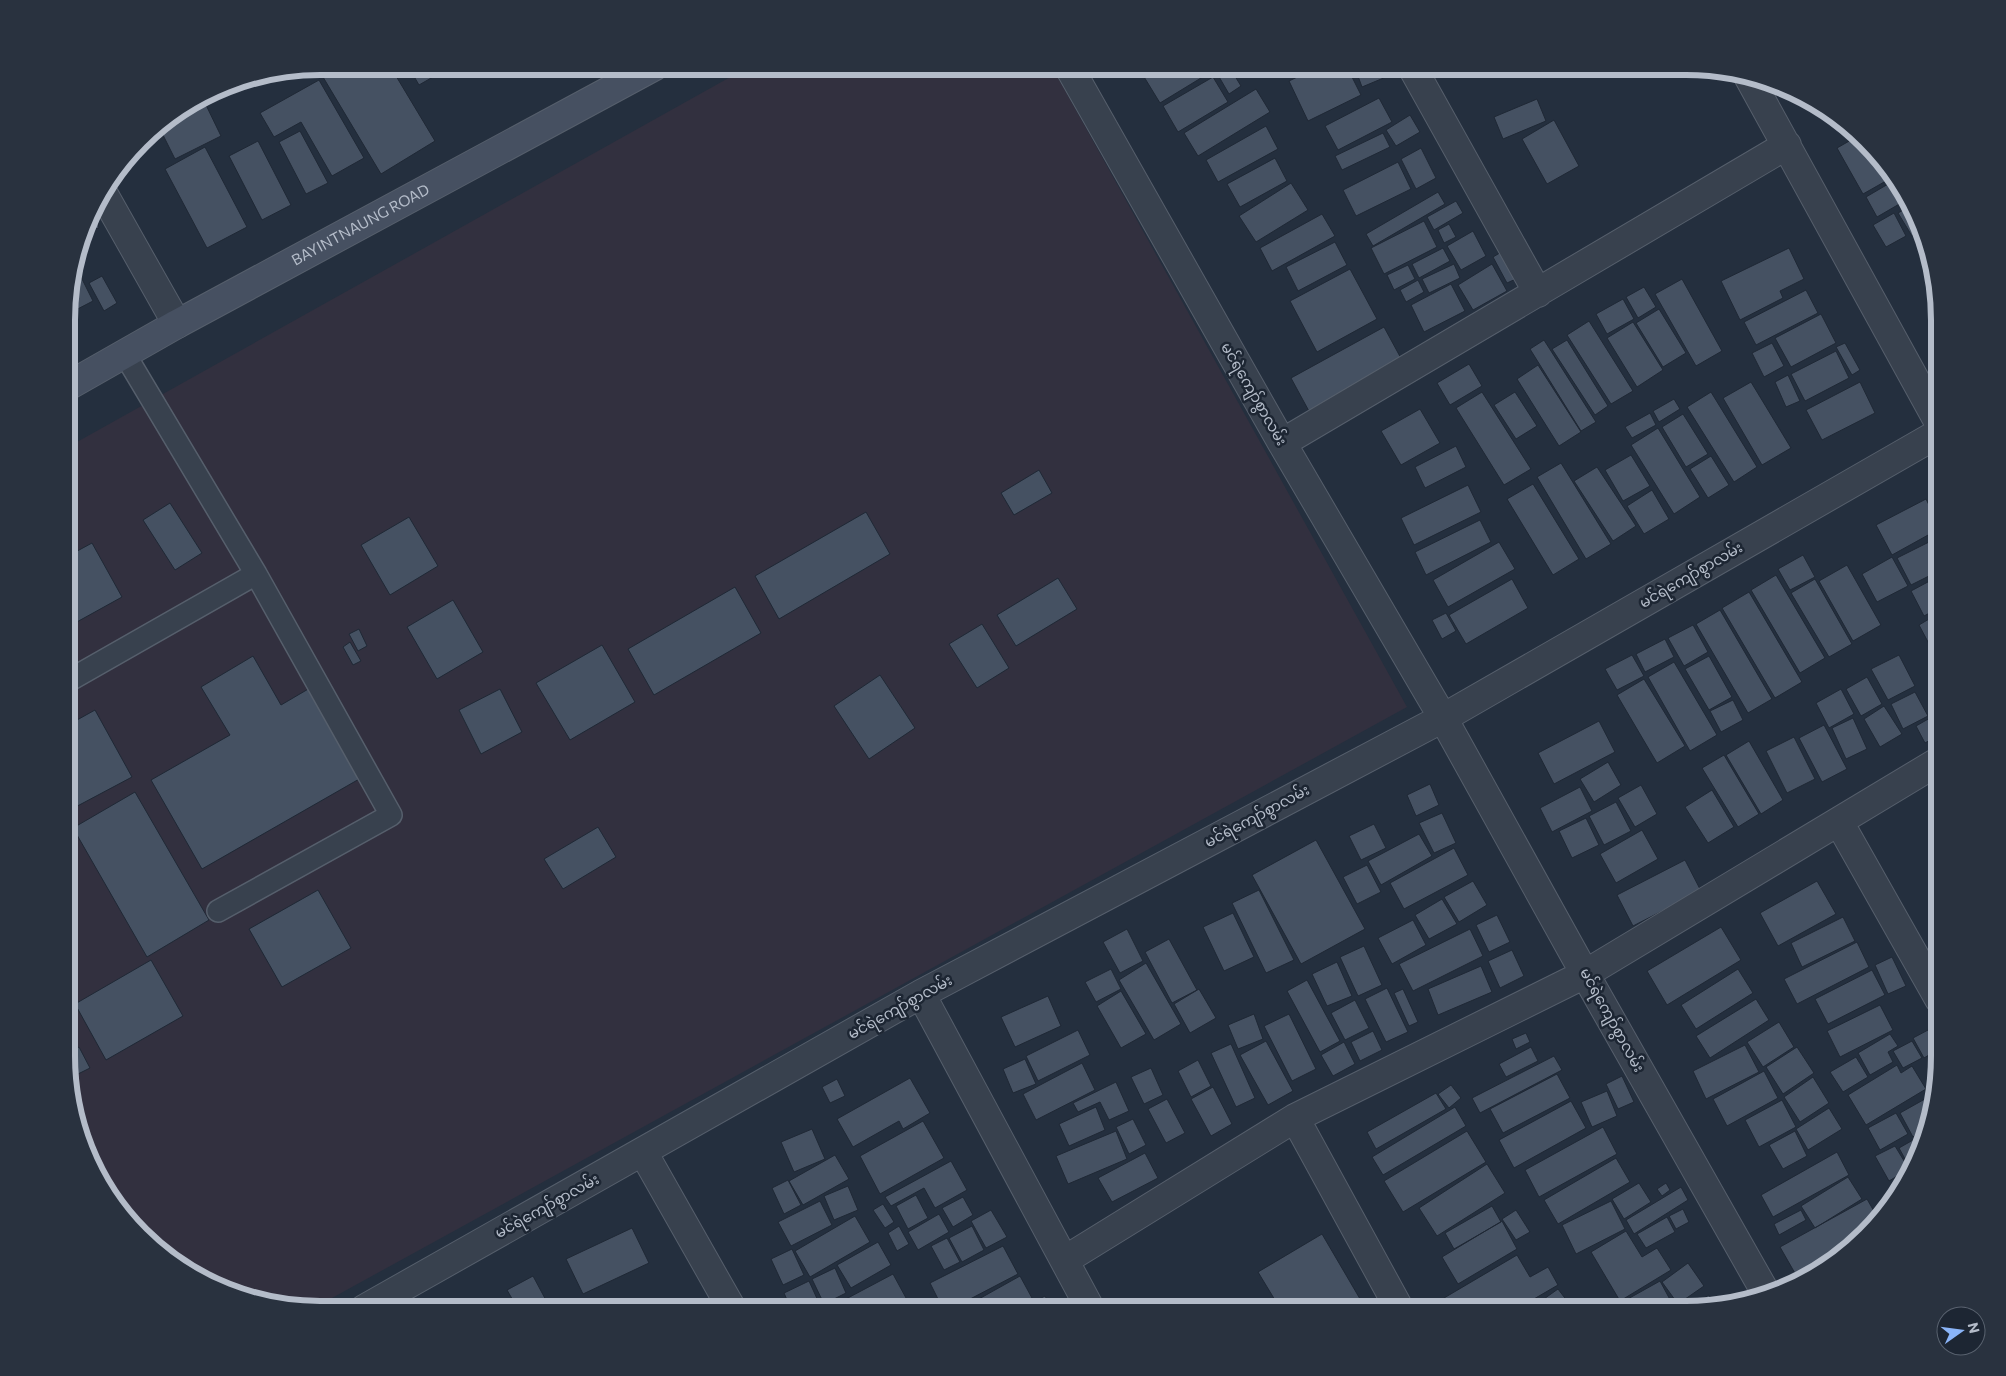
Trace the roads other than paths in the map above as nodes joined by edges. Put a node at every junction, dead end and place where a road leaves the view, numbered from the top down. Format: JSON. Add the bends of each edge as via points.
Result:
{"nodes":[{"id":1,"x":638,"y":75,"type":"edge"},
{"id":2,"x":1074,"y":75,"type":"edge"},
{"id":3,"x":1416,"y":75,"type":"edge"},
{"id":4,"x":1753,"y":84,"type":"edge"},
{"id":5,"x":1787,"y":145,"type":"junction"},
{"id":6,"x":107,"y":200,"type":"edge"},
{"id":7,"x":1538,"y":293,"type":"junction"},
{"id":8,"x":176,"y":324,"type":"junction"},
{"id":9,"x":124,"y":353,"type":"junction"},
{"id":10,"x":75,"y":382,"type":"edge"},
{"id":11,"x":1931,"y":408,"type":"edge"},
{"id":12,"x":1931,"y":438,"type":"edge"},
{"id":13,"x":1282,"y":443,"type":"junction"},
{"id":14,"x":256,"y":574,"type":"junction"},
{"id":15,"x":75,"y":677,"type":"edge"},
{"id":16,"x":1443,"y":718,"type":"junction"},
{"id":17,"x":1931,"y":766,"type":"edge"},
{"id":18,"x":1839,"y":822,"type":"junction"},
{"id":19,"x":218,"y":911,"type":"dead end"},
{"id":20,"x":1585,"y":974,"type":"junction"},
{"id":21,"x":1931,"y":985,"type":"edge"},
{"id":22,"x":921,"y":994,"type":"junction"},
{"id":23,"x":1295,"y":1118,"type":"junction"},
{"id":24,"x":642,"y":1152,"type":"junction"},
{"id":25,"x":1065,"y":1260,"type":"junction"},
{"id":26,"x":1763,"y":1289,"type":"edge"},
{"id":27,"x":389,"y":1301,"type":"edge"},
{"id":28,"x":727,"y":1301,"type":"edge"},
{"id":29,"x":1086,"y":1301,"type":"edge"},
{"id":30,"x":1395,"y":1301,"type":"edge"}],
"edges":[{"from":1,"to":8,"type":"street","name":"BAYINTNAUNG ROAD"},
{"from":2,"to":13,"type":"street","name":"မင်ရဲကျော်စွာလမ်း"},
{"from":3,"to":7,"type":"street"},
{"from":4,"to":5,"type":"street"},
{"from":5,"to":7,"type":"street"},
{"from":5,"to":11,"type":"street"},
{"from":6,"to":8,"type":"street"},
{"from":7,"to":13,"type":"street"},
{"from":8,"to":9,"type":"street","name":"BAYINTNAUNG ROAD"},
{"from":9,"to":10,"type":"street","name":"BAYINTNAUNG ROAD"},
{"from":9,"to":14,"type":"lane"},
{"from":12,"to":16,"type":"street","name":"မင်ရဲကျော်စွာလမ်း"},
{"from":13,"to":16,"type":"street","name":"မင်ရဲကျော်စွာလမ်း"},
{"from":14,"to":15,"type":"lane"},
{"from":14,"to":19,"type":"lane","via":[[391,815]]},
{"from":16,"to":20,"type":"street","name":"မင်ရဲကျော်စွာလမ်း"},
{"from":16,"to":22,"type":"street","name":"မင်ရဲကျော်စွာလမ်း"},
{"from":17,"to":18,"type":"street"},
{"from":18,"to":20,"type":"street"},
{"from":18,"to":21,"type":"street"},
{"from":20,"to":23,"type":"street"},
{"from":20,"to":26,"type":"street","name":"မင်ရဲကျော်စွာလမ်း"},
{"from":22,"to":24,"type":"street","name":"မင်ရဲကျော်စွာလမ်း"},
{"from":22,"to":25,"type":"street"},
{"from":23,"to":25,"type":"street"},
{"from":23,"to":30,"type":"street"},
{"from":24,"to":27,"type":"street","name":"မင်ရဲကျော်စွာလမ်း"},
{"from":24,"to":28,"type":"street"},
{"from":25,"to":29,"type":"street"}]}
